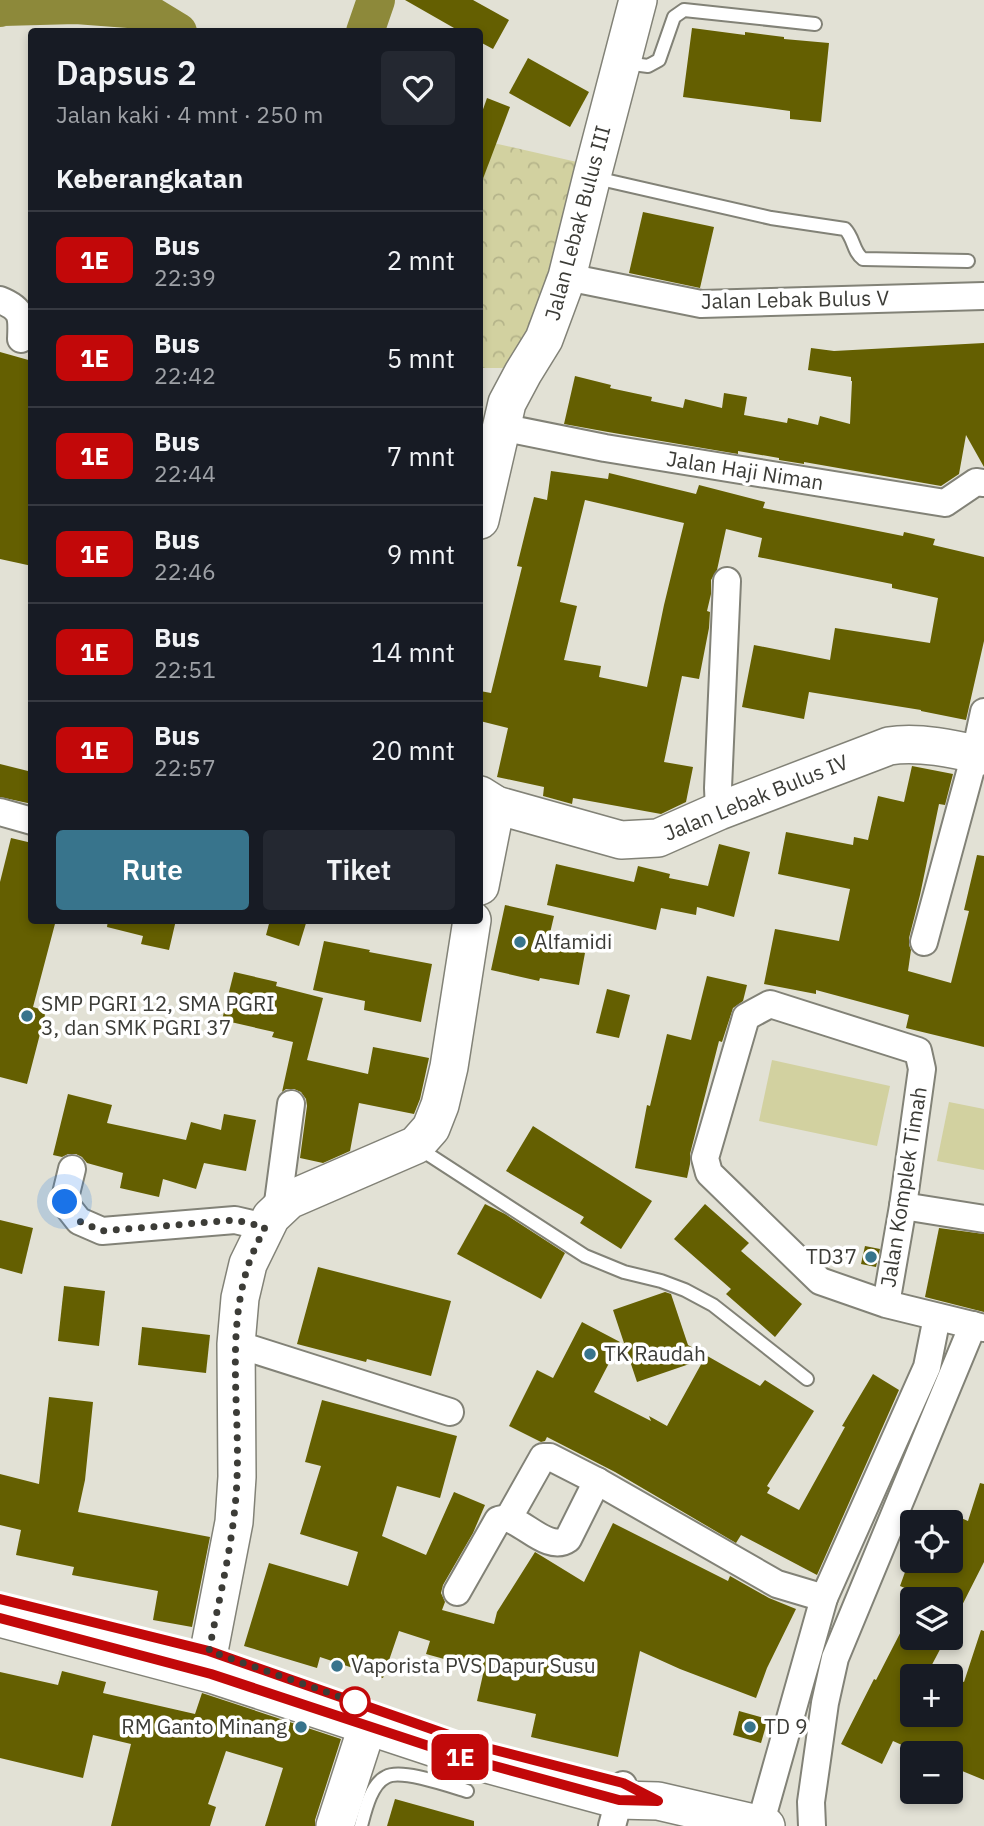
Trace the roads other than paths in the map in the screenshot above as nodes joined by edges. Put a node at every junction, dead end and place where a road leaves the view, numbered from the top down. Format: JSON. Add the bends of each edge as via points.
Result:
{"nodes":[{"id":1,"x":638,"y":0,"type":"edge"},
{"id":2,"x":815,"y":24,"type":"dead end"},
{"id":3,"x":621,"y":63,"type":"junction"},
{"id":4,"x":592,"y":177,"type":"junction"},
{"id":5,"x":968,"y":261,"type":"dead end"},
{"id":6,"x":567,"y":277,"type":"junction"},
{"id":7,"x":984,"y":296,"type":"edge"},
{"id":8,"x":0,"y":300,"type":"edge"},
{"id":9,"x":21,"y":339,"type":"dead end"},
{"id":10,"x":501,"y":427,"type":"junction"},
{"id":11,"x":486,"y":462,"type":"edge"},
{"id":12,"x":984,"y":483,"type":"edge"},
{"id":13,"x":483,"y":491,"type":"edge"},
{"id":14,"x":727,"y":581,"type":"dead end"},
{"id":15,"x":984,"y":712,"type":"edge"},
{"id":16,"x":979,"y":755,"type":"edge"},
{"id":17,"x":488,"y":800,"type":"edge"},
{"id":18,"x":719,"y":811,"type":"junction"},
{"id":19,"x":0,"y":812,"type":"edge"},
{"id":20,"x":28,"y":820,"type":"edge"},
{"id":21,"x":483,"y":854,"type":"edge"},
{"id":22,"x":469,"y":924,"type":"edge"},
{"id":23,"x":925,"y":942,"type":"dead end"},
{"id":24,"x":291,"y":1104,"type":"dead end"},
{"id":25,"x":415,"y":1145,"type":"junction"},
{"id":26,"x":72,"y":1169,"type":"dead end"},
{"id":27,"x":903,"y":1206,"type":"junction"},
{"id":28,"x":271,"y":1219,"type":"junction"},
{"id":29,"x":984,"y":1219,"type":"edge"},
{"id":30,"x":886,"y":1304,"type":"junction"},
{"id":31,"x":937,"y":1318,"type":"junction"},
{"id":32,"x":979,"y":1326,"type":"edge"},
{"id":33,"x":236,"y":1344,"type":"junction"},
{"id":34,"x":927,"y":1367,"type":"junction"},
{"id":35,"x":952,"y":1376,"type":"junction"},
{"id":36,"x":807,"y":1380,"type":"dead end"},
{"id":37,"x":450,"y":1412,"type":"dead end"},
{"id":38,"x":597,"y":1481,"type":"junction"},
{"id":39,"x":508,"y":1519,"type":"junction"},
{"id":40,"x":457,"y":1592,"type":"dead end"},
{"id":41,"x":824,"y":1598,"type":"junction"},
{"id":42,"x":0,"y":1599,"type":"edge"},
{"id":43,"x":0,"y":1618,"type":"edge"},
{"id":44,"x":209,"y":1651,"type":"junction"},
{"id":45,"x":368,"y":1727,"type":"junction"},
{"id":46,"x":420,"y":1761,"type":"junction"},
{"id":47,"x":618,"y":1803,"type":"edge"},
{"id":48,"x":352,"y":1812,"type":"edge"},
{"id":49,"x":763,"y":1825,"type":"edge"},
{"id":50,"x":813,"y":1826,"type":"edge"}],
"edges":[{"from":1,"to":3,"type":"street","name":"Jalan Lebak Bulus III"},
{"from":2,"to":3,"type":"lane","via":[[684,10],[674,17],[659,60],[648,66]]},
{"from":3,"to":4,"type":"street","name":"Jalan Lebak Bulus III"},
{"from":4,"to":5,"type":"lane","via":[[771,218],[845,229],[863,259]]},
{"from":4,"to":6,"type":"street","name":"Jalan Lebak Bulus III"},
{"from":6,"to":7,"type":"street","name":"Jalan Lebak Bulus V","via":[[701,304]]},
{"from":6,"to":10,"type":"street","name":"Jalan Lebak Bulus III","via":[[544,339],[507,403]]},
{"from":8,"to":9,"type":"street","via":[[16,308],[22,318]]},
{"from":10,"to":11,"type":"street","name":"Jalan Lebak Bulus III"},
{"from":10,"to":12,"type":"street","name":"Jalan Haji Niman","via":[[945,503],[976,482]]},
{"from":11,"to":13,"type":"street","name":"Jalan Lebak Bulus III"},
{"from":14,"to":18,"type":"street"},
{"from":15,"to":16,"type":"street"},
{"from":16,"to":18,"type":"street","name":"Jalan Lebak Bulus IV","via":[[915,744],[889,746]]},
{"from":16,"to":23,"type":"street"},
{"from":17,"to":18,"type":"street","name":"Jalan Lebak Bulus IV","via":[[621,840],[657,838]]},
{"from":17,"to":21,"type":"street"},
{"from":19,"to":20,"type":"street"},
{"from":22,"to":25,"type":"street","via":[[440,1105],[431,1128]]},
{"from":24,"to":28,"type":"street"},
{"from":25,"to":28,"type":"street","via":[[289,1200]]},
{"from":25,"to":36,"type":"lane","via":[[585,1256],[685,1290],[713,1305]]},
{"from":26,"to":28,"type":"street","via":[[65,1202],[79,1221],[102,1231]]},
{"from":27,"to":29,"type":"street"},
{"from":27,"to":30,"type":"street","name":"Jalan Komplek Timah"},
{"from":27,"to":30,"type":"street","name":"Jalan Komplek Timah","via":[[922,1069],[918,1051],[770,1004],[746,1017],[705,1158],[709,1173],[820,1281]]},
{"from":28,"to":33,"type":"street","via":[[248,1264]]},
{"from":30,"to":31,"type":"street","name":"Jalan Komplek Timah"},
{"from":31,"to":32,"type":"street","name":"Jalan Komplek Timah"},
{"from":31,"to":34,"type":"street"},
{"from":32,"to":35,"type":"street","name":"Jalan Komplek Timah"},
{"from":33,"to":37,"type":"street"},
{"from":33,"to":44,"type":"street","via":[[234,1522]]},
{"from":34,"to":35,"type":"street"},
{"from":34,"to":41,"type":"street"},
{"from":35,"to":50,"type":"street","name":"Jalan Komplek Timah","via":[[835,1658],[811,1802]]},
{"from":38,"to":39,"type":"street","via":[[543,1457]]},
{"from":38,"to":39,"type":"street","via":[[563,1543],[552,1543]]},
{"from":38,"to":41,"type":"street","via":[[777,1584]]},
{"from":39,"to":40,"type":"street","via":[[496,1522]]},
{"from":41,"to":49,"type":"street"},
{"from":42,"to":44,"type":"street"},
{"from":43,"to":45,"type":"street","via":[[211,1674]]},
{"from":44,"to":47,"type":"street","via":[[483,1747]]},
{"from":45,"to":46,"type":"street"},
{"from":45,"to":48,"type":"street"},
{"from":46,"to":47,"type":"street","via":[[462,1778]]},
{"from":46,"to":48,"type":"lane","via":[[387,1776]]},
{"from":47,"to":49,"type":"street","via":[[658,1801]]}]}
